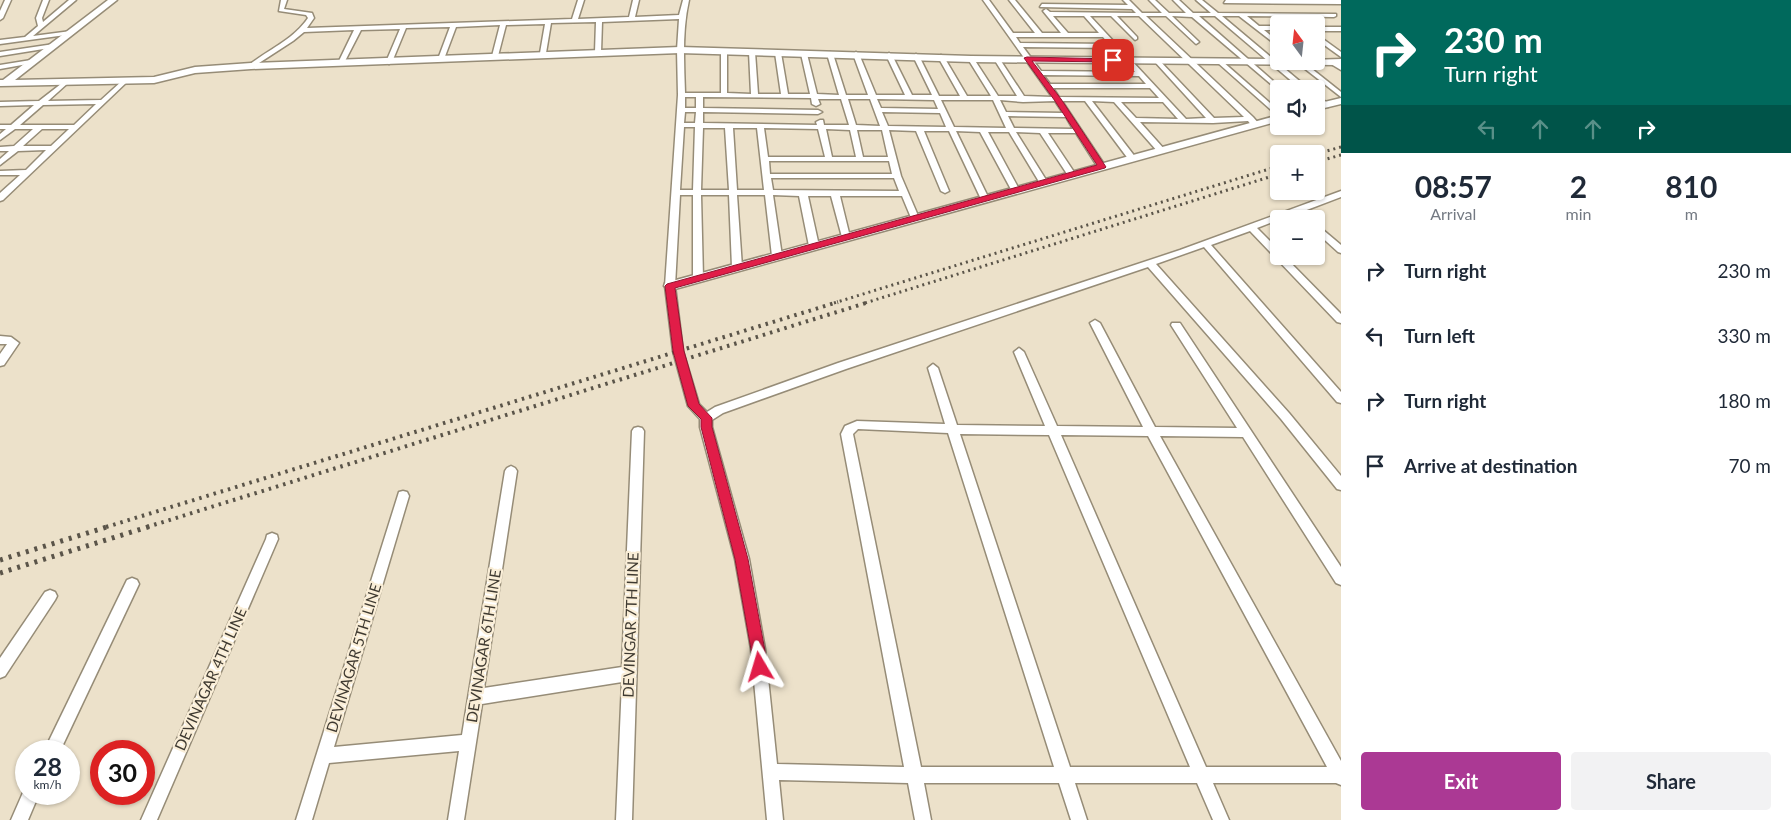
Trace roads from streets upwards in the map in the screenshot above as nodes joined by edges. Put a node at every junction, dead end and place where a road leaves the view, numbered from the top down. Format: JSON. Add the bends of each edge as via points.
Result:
{"nodes":[{"id":1,"x":8,"y":0,"type":"edge"},
{"id":2,"x":46,"y":0,"type":"edge"},
{"id":3,"x":73,"y":0,"type":"edge"},
{"id":4,"x":112,"y":0,"type":"edge"},
{"id":5,"x":284,"y":0,"type":"edge"},
{"id":6,"x":581,"y":0,"type":"edge"},
{"id":7,"x":636,"y":0,"type":"edge"},
{"id":8,"x":686,"y":0,"type":"edge"},
{"id":9,"x":986,"y":0,"type":"edge"},
{"id":10,"x":1012,"y":0,"type":"edge"},
{"id":11,"x":1037,"y":0,"type":"edge"},
{"id":12,"x":1126,"y":0,"type":"edge"},
{"id":13,"x":1152,"y":0,"type":"edge"},
{"id":14,"x":1176,"y":0,"type":"edge"},
{"id":15,"x":1199,"y":0,"type":"edge"},
{"id":16,"x":1225,"y":1,"type":"edge"},
{"id":17,"x":1269,"y":1,"type":"edge"},
{"id":18,"x":1313,"y":1,"type":"edge"},
{"id":19,"x":1341,"y":2,"type":"edge"},
{"id":20,"x":1042,"y":6,"type":"junction"},
{"id":21,"x":1133,"y":7,"type":"junction"},
{"id":22,"x":1,"y":11,"type":"edge"},
{"id":23,"x":1048,"y":14,"type":"junction"},
{"id":24,"x":1086,"y":15,"type":"junction"},
{"id":25,"x":1113,"y":15,"type":"junction"},
{"id":26,"x":1142,"y":15,"type":"junction"},
{"id":27,"x":1169,"y":15,"type":"junction"},
{"id":28,"x":1193,"y":15,"type":"junction"},
{"id":29,"x":1217,"y":15,"type":"junction"},
{"id":30,"x":1242,"y":15,"type":"junction"},
{"id":31,"x":1270,"y":15,"type":"edge"},
{"id":32,"x":1288,"y":15,"type":"edge"},
{"id":33,"x":1325,"y":15,"type":"edge"},
{"id":34,"x":1334,"y":15,"type":"junction"},
{"id":35,"x":682,"y":17,"type":"junction"},
{"id":36,"x":0,"y":18,"type":"edge"},
{"id":37,"x":631,"y":19,"type":"junction"},
{"id":38,"x":575,"y":20,"type":"junction"},
{"id":39,"x":599,"y":20,"type":"junction"},
{"id":40,"x":1341,"y":20,"type":"edge"},
{"id":41,"x":548,"y":22,"type":"junction"},
{"id":42,"x":503,"y":24,"type":"junction"},
{"id":43,"x":41,"y":26,"type":"junction"},
{"id":44,"x":453,"y":26,"type":"junction"},
{"id":45,"x":403,"y":28,"type":"junction"},
{"id":46,"x":1258,"y":28,"type":"junction"},
{"id":47,"x":1270,"y":28,"type":"edge"},
{"id":48,"x":358,"y":29,"type":"junction"},
{"id":49,"x":1325,"y":29,"type":"edge"},
{"id":50,"x":1341,"y":29,"type":"edge"},
{"id":51,"x":304,"y":30,"type":"junction"},
{"id":52,"x":71,"y":33,"type":"junction"},
{"id":53,"x":1012,"y":35,"type":"junction"},
{"id":54,"x":1040,"y":35,"type":"junction"},
{"id":55,"x":1066,"y":35,"type":"junction"},
{"id":56,"x":1105,"y":35,"type":"junction"},
{"id":57,"x":1135,"y":38,"type":"dead end"},
{"id":58,"x":1270,"y":38,"type":"edge"},
{"id":59,"x":26,"y":39,"type":"junction"},
{"id":60,"x":0,"y":42,"type":"edge"},
{"id":61,"x":1196,"y":42,"type":"dead end"},
{"id":62,"x":1325,"y":42,"type":"edge"},
{"id":63,"x":1328,"y":44,"type":"junction"},
{"id":64,"x":1341,"y":44,"type":"edge"},
{"id":65,"x":1019,"y":45,"type":"junction"},
{"id":66,"x":54,"y":46,"type":"junction"},
{"id":67,"x":1115,"y":46,"type":"junction"},
{"id":68,"x":680,"y":50,"type":"junction"},
{"id":69,"x":724,"y":51,"type":"junction"},
{"id":70,"x":598,"y":52,"type":"junction"},
{"id":71,"x":752,"y":52,"type":"junction"},
{"id":72,"x":543,"y":53,"type":"junction"},
{"id":73,"x":778,"y":53,"type":"junction"},
{"id":74,"x":0,"y":54,"type":"edge"},
{"id":75,"x":804,"y":54,"type":"junction"},
{"id":76,"x":830,"y":54,"type":"junction"},
{"id":77,"x":856,"y":54,"type":"junction"},
{"id":78,"x":1341,"y":55,"type":"edge"},
{"id":79,"x":495,"y":56,"type":"junction"},
{"id":80,"x":889,"y":56,"type":"junction"},
{"id":81,"x":916,"y":56,"type":"junction"},
{"id":82,"x":941,"y":57,"type":"junction"},
{"id":83,"x":971,"y":58,"type":"junction"},
{"id":84,"x":1027,"y":58,"type":"junction"},
{"id":85,"x":441,"y":59,"type":"junction"},
{"id":86,"x":997,"y":59,"type":"junction"},
{"id":87,"x":1270,"y":59,"type":"edge"},
{"id":88,"x":1130,"y":61,"type":"junction"},
{"id":89,"x":1157,"y":61,"type":"junction"},
{"id":90,"x":31,"y":62,"type":"junction"},
{"id":91,"x":389,"y":62,"type":"junction"},
{"id":92,"x":1190,"y":62,"type":"junction"},
{"id":93,"x":1220,"y":62,"type":"junction"},
{"id":94,"x":1247,"y":62,"type":"junction"},
{"id":95,"x":1337,"y":62,"type":"edge"},
{"id":96,"x":341,"y":63,"type":"junction"},
{"id":97,"x":1270,"y":63,"type":"edge"},
{"id":98,"x":251,"y":66,"type":"junction"},
{"id":99,"x":0,"y":67,"type":"edge"},
{"id":100,"x":1341,"y":68,"type":"edge"},
{"id":101,"x":1283,"y":70,"type":"edge"},
{"id":102,"x":1309,"y":70,"type":"edge"},
{"id":103,"x":1038,"y":73,"type":"junction"},
{"id":104,"x":1142,"y":74,"type":"junction"},
{"id":105,"x":1295,"y":80,"type":"edge"},
{"id":106,"x":125,"y":81,"type":"junction"},
{"id":107,"x":1270,"y":81,"type":"edge"},
{"id":108,"x":66,"y":82,"type":"junction"},
{"id":109,"x":2,"y":84,"type":"edge"},
{"id":110,"x":1047,"y":86,"type":"junction"},
{"id":111,"x":1153,"y":86,"type":"junction"},
{"id":112,"x":682,"y":95,"type":"junction"},
{"id":113,"x":1341,"y":95,"type":"edge"},
{"id":114,"x":700,"y":96,"type":"junction"},
{"id":115,"x":724,"y":96,"type":"junction"},
{"id":116,"x":755,"y":96,"type":"junction"},
{"id":117,"x":785,"y":96,"type":"junction"},
{"id":118,"x":814,"y":96,"type":"junction"},
{"id":119,"x":844,"y":97,"type":"junction"},
{"id":120,"x":874,"y":97,"type":"junction"},
{"id":121,"x":910,"y":98,"type":"junction"},
{"id":122,"x":938,"y":98,"type":"junction"},
{"id":123,"x":966,"y":99,"type":"junction"},
{"id":124,"x":996,"y":99,"type":"junction"},
{"id":125,"x":1023,"y":100,"type":"junction"},
{"id":126,"x":1058,"y":100,"type":"junction"},
{"id":127,"x":1166,"y":100,"type":"junction"},
{"id":128,"x":1341,"y":100,"type":"edge"},
{"id":129,"x":1088,"y":101,"type":"junction"},
{"id":130,"x":1117,"y":101,"type":"junction"},
{"id":131,"x":102,"y":102,"type":"junction"},
{"id":132,"x":40,"y":103,"type":"junction"},
{"id":133,"x":0,"y":104,"type":"edge"},
{"id":134,"x":1325,"y":105,"type":"edge"},
{"id":135,"x":1270,"y":109,"type":"edge"},
{"id":136,"x":681,"y":110,"type":"junction"},
{"id":137,"x":700,"y":110,"type":"junction"},
{"id":138,"x":878,"y":110,"type":"junction"},
{"id":139,"x":943,"y":111,"type":"junction"},
{"id":140,"x":818,"y":112,"type":"junction"},
{"id":141,"x":1003,"y":114,"type":"junction"},
{"id":142,"x":1068,"y":115,"type":"junction"},
{"id":143,"x":1270,"y":119,"type":"edge"},
{"id":144,"x":1133,"y":120,"type":"junction"},
{"id":145,"x":1184,"y":121,"type":"junction"},
{"id":146,"x":1213,"y":121,"type":"junction"},
{"id":147,"x":1252,"y":122,"type":"junction"},
{"id":148,"x":680,"y":124,"type":"junction"},
{"id":149,"x":699,"y":125,"type":"junction"},
{"id":150,"x":729,"y":125,"type":"junction"},
{"id":151,"x":76,"y":126,"type":"junction"},
{"id":152,"x":760,"y":126,"type":"junction"},
{"id":153,"x":0,"y":127,"type":"edge"},
{"id":154,"x":13,"y":127,"type":"junction"},
{"id":155,"x":40,"y":127,"type":"junction"},
{"id":156,"x":822,"y":127,"type":"junction"},
{"id":157,"x":853,"y":127,"type":"junction"},
{"id":158,"x":885,"y":128,"type":"junction"},
{"id":159,"x":919,"y":128,"type":"junction"},
{"id":160,"x":950,"y":129,"type":"junction"},
{"id":161,"x":983,"y":130,"type":"junction"},
{"id":162,"x":1011,"y":130,"type":"junction"},
{"id":163,"x":1043,"y":131,"type":"junction"},
{"id":164,"x":1079,"y":131,"type":"junction"},
{"id":165,"x":0,"y":138,"type":"edge"},
{"id":166,"x":55,"y":148,"type":"junction"},
{"id":167,"x":0,"y":149,"type":"edge"},
{"id":168,"x":15,"y":149,"type":"junction"},
{"id":169,"x":1160,"y":150,"type":"junction"},
{"id":170,"x":1132,"y":158,"type":"junction"},
{"id":171,"x":764,"y":159,"type":"junction"},
{"id":172,"x":829,"y":159,"type":"junction"},
{"id":173,"x":860,"y":159,"type":"junction"},
{"id":174,"x":892,"y":159,"type":"junction"},
{"id":175,"x":0,"y":162,"type":"edge"},
{"id":176,"x":1102,"y":167,"type":"junction"},
{"id":177,"x":29,"y":172,"type":"junction"},
{"id":178,"x":0,"y":173,"type":"edge"},
{"id":179,"x":1072,"y":175,"type":"junction"},
{"id":180,"x":766,"y":176,"type":"junction"},
{"id":181,"x":897,"y":176,"type":"junction"},
{"id":182,"x":1044,"y":182,"type":"junction"},
{"id":183,"x":1016,"y":190,"type":"junction"},
{"id":184,"x":945,"y":191,"type":"dead end"},
{"id":185,"x":676,"y":192,"type":"junction"},
{"id":186,"x":697,"y":192,"type":"junction"},
{"id":187,"x":733,"y":193,"type":"junction"},
{"id":188,"x":768,"y":193,"type":"junction"},
{"id":189,"x":803,"y":193,"type":"junction"},
{"id":190,"x":834,"y":194,"type":"junction"},
{"id":191,"x":904,"y":194,"type":"junction"},
{"id":192,"x":1340,"y":195,"type":"edge"},
{"id":193,"x":0,"y":198,"type":"edge"},
{"id":194,"x":985,"y":199,"type":"junction"},
{"id":195,"x":1298,"y":210,"type":"edge"},
{"id":196,"x":915,"y":218,"type":"junction"},
{"id":197,"x":1270,"y":220,"type":"edge"},
{"id":198,"x":1251,"y":227,"type":"junction"},
{"id":199,"x":1325,"y":235,"type":"edge"},
{"id":200,"x":846,"y":238,"type":"junction"},
{"id":201,"x":1205,"y":243,"type":"junction"},
{"id":202,"x":814,"y":246,"type":"junction"},
{"id":203,"x":1270,"y":247,"type":"edge"},
{"id":204,"x":1341,"y":250,"type":"edge"},
{"id":205,"x":777,"y":256,"type":"junction"},
{"id":206,"x":1150,"y":263,"type":"junction"},
{"id":207,"x":1288,"y":265,"type":"edge"},
{"id":208,"x":737,"y":268,"type":"junction"},
{"id":209,"x":698,"y":278,"type":"junction"},
{"id":210,"x":670,"y":286,"type":"junction"},
{"id":211,"x":1341,"y":320,"type":"edge"},
{"id":212,"x":1095,"y":323,"type":"dead end"},
{"id":213,"x":1176,"y":325,"type":"dead end"},
{"id":214,"x":0,"y":340,"type":"edge"},
{"id":215,"x":1019,"y":352,"type":"dead end"},
{"id":216,"x":0,"y":362,"type":"edge"},
{"id":217,"x":933,"y":368,"type":"dead end"},
{"id":218,"x":1341,"y":399,"type":"edge"},
{"id":219,"x":706,"y":422,"type":"junction"},
{"id":220,"x":953,"y":429,"type":"junction"},
{"id":221,"x":638,"y":431,"type":"dead end"},
{"id":222,"x":1052,"y":431,"type":"junction"},
{"id":223,"x":1152,"y":433,"type":"junction"},
{"id":224,"x":1246,"y":433,"type":"junction"},
{"id":225,"x":511,"y":471,"type":"dead end"},
{"id":226,"x":1341,"y":485,"type":"edge"},
{"id":227,"x":403,"y":496,"type":"dead end"},
{"id":228,"x":272,"y":539,"type":"dead end"},
{"id":229,"x":1341,"y":579,"type":"edge"},
{"id":230,"x":132,"y":584,"type":"dead end"},
{"id":231,"x":50,"y":596,"type":"dead end"},
{"id":232,"x":0,"y":671,"type":"edge"},
{"id":233,"x":629,"y":673,"type":"junction"},
{"id":234,"x":476,"y":697,"type":"junction"},
{"id":235,"x":57,"y":740,"type":"edge"},
{"id":236,"x":468,"y":742,"type":"junction"},
{"id":237,"x":324,"y":756,"type":"junction"},
{"id":238,"x":772,"y":772,"type":"junction"},
{"id":239,"x":1064,"y":774,"type":"junction"},
{"id":240,"x":914,"y":775,"type":"junction"},
{"id":241,"x":1201,"y":775,"type":"junction"},
{"id":242,"x":1341,"y":775,"type":"edge"},
{"id":243,"x":26,"y":805,"type":"edge"},
{"id":244,"x":19,"y":820,"type":"edge"},
{"id":245,"x":150,"y":820,"type":"edge"},
{"id":246,"x":304,"y":820,"type":"edge"},
{"id":247,"x":456,"y":820,"type":"edge"},
{"id":248,"x":624,"y":820,"type":"edge"},
{"id":249,"x":775,"y":820,"type":"edge"},
{"id":250,"x":923,"y":820,"type":"edge"},
{"id":251,"x":1079,"y":820,"type":"edge"},
{"id":252,"x":1221,"y":820,"type":"edge"}],
"edges":[{"from":1,"to":22,"type":"street"},
{"from":2,"to":43,"type":"street","via":[[39,18]]},
{"from":3,"to":43,"type":"street"},
{"from":4,"to":52,"type":"street"},
{"from":5,"to":51,"type":"street","via":[[281,10],[311,15]]},
{"from":6,"to":38,"type":"street"},
{"from":7,"to":37,"type":"street"},
{"from":8,"to":35,"type":"street"},
{"from":9,"to":53,"type":"street"},
{"from":10,"to":54,"type":"street"},
{"from":11,"to":20,"type":"street"},
{"from":12,"to":21,"type":"street"},
{"from":13,"to":27,"type":"street"},
{"from":14,"to":28,"type":"street"},
{"from":15,"to":29,"type":"street"},
{"from":16,"to":17,"type":"street"},
{"from":16,"to":30,"type":"street"},
{"from":17,"to":18,"type":"street"},
{"from":17,"to":32,"type":"street"},
{"from":18,"to":19,"type":"street"},
{"from":18,"to":34,"type":"street"},
{"from":20,"to":21,"type":"street"},
{"from":20,"to":23,"type":"street"},
{"from":21,"to":26,"type":"street"},
{"from":22,"to":36,"type":"street"},
{"from":23,"to":24,"type":"street"},
{"from":23,"to":55,"type":"street"},
{"from":24,"to":25,"type":"street"},
{"from":24,"to":56,"type":"street"},
{"from":25,"to":26,"type":"street"},
{"from":25,"to":57,"type":"street"},
{"from":26,"to":27,"type":"street"},
{"from":26,"to":92,"type":"street"},
{"from":27,"to":28,"type":"street"},
{"from":27,"to":61,"type":"street"},
{"from":28,"to":29,"type":"street"},
{"from":28,"to":94,"type":"street"},
{"from":29,"to":30,"type":"street"},
{"from":29,"to":87,"type":"street"},
{"from":30,"to":31,"type":"street"},
{"from":30,"to":46,"type":"street"},
{"from":33,"to":34,"type":"street"},
{"from":34,"to":40,"type":"street"},
{"from":35,"to":37,"type":"street"},
{"from":35,"to":68,"type":"street"},
{"from":37,"to":39,"type":"street"},
{"from":38,"to":39,"type":"street"},
{"from":38,"to":41,"type":"street"},
{"from":39,"to":70,"type":"street"},
{"from":41,"to":42,"type":"street"},
{"from":41,"to":72,"type":"street"},
{"from":42,"to":44,"type":"street"},
{"from":42,"to":79,"type":"street"},
{"from":43,"to":59,"type":"street"},
{"from":44,"to":45,"type":"street"},
{"from":44,"to":85,"type":"street"},
{"from":45,"to":48,"type":"street"},
{"from":45,"to":91,"type":"street"},
{"from":46,"to":47,"type":"street"},
{"from":46,"to":58,"type":"street"},
{"from":48,"to":51,"type":"street"},
{"from":48,"to":96,"type":"street"},
{"from":49,"to":50,"type":"street"},
{"from":51,"to":98,"type":"street"},
{"from":52,"to":59,"type":"street"},
{"from":52,"to":66,"type":"street"},
{"from":53,"to":54,"type":"street"},
{"from":53,"to":65,"type":"street"},
{"from":54,"to":55,"type":"street"},
{"from":55,"to":56,"type":"street"},
{"from":56,"to":67,"type":"street"},
{"from":59,"to":60,"type":"street"},
{"from":62,"to":63,"type":"street"},
{"from":63,"to":64,"type":"street"},
{"from":63,"to":78,"type":"street"},
{"from":65,"to":67,"type":"street"},
{"from":65,"to":84,"type":"street"},
{"from":66,"to":74,"type":"street"},
{"from":66,"to":90,"type":"street"},
{"from":67,"to":88,"type":"street"},
{"from":68,"to":69,"type":"street"},
{"from":68,"to":70,"type":"street"},
{"from":68,"to":112,"type":"street"},
{"from":69,"to":71,"type":"street"},
{"from":69,"to":115,"type":"street"},
{"from":70,"to":72,"type":"street"},
{"from":71,"to":73,"type":"street"},
{"from":71,"to":116,"type":"street"},
{"from":72,"to":79,"type":"street"},
{"from":73,"to":75,"type":"street"},
{"from":73,"to":117,"type":"street"},
{"from":75,"to":76,"type":"street"},
{"from":75,"to":118,"type":"street"},
{"from":76,"to":77,"type":"street"},
{"from":76,"to":119,"type":"street"},
{"from":77,"to":80,"type":"street"},
{"from":77,"to":120,"type":"street"},
{"from":79,"to":85,"type":"street"},
{"from":80,"to":81,"type":"street"},
{"from":80,"to":121,"type":"street"},
{"from":81,"to":82,"type":"street"},
{"from":81,"to":122,"type":"street"},
{"from":82,"to":83,"type":"street"},
{"from":82,"to":123,"type":"street"},
{"from":83,"to":86,"type":"street"},
{"from":83,"to":124,"type":"street"},
{"from":84,"to":86,"type":"street"},
{"from":84,"to":88,"type":"street"},
{"from":84,"to":103,"type":"street"},
{"from":85,"to":91,"type":"street"},
{"from":86,"to":125,"type":"street"},
{"from":88,"to":89,"type":"street"},
{"from":88,"to":104,"type":"street"},
{"from":89,"to":92,"type":"street"},
{"from":89,"to":146,"type":"street"},
{"from":90,"to":99,"type":"street"},
{"from":90,"to":109,"type":"street"},
{"from":91,"to":96,"type":"street"},
{"from":92,"to":93,"type":"street"},
{"from":92,"to":147,"type":"street"},
{"from":93,"to":94,"type":"street"},
{"from":93,"to":135,"type":"street"},
{"from":94,"to":97,"type":"street"},
{"from":94,"to":107,"type":"street"},
{"from":95,"to":100,"type":"street"},
{"from":96,"to":98,"type":"street"},
{"from":98,"to":106,"type":"street","via":[[195,70],[154,80]]},
{"from":101,"to":105,"type":"street"},
{"from":102,"to":113,"type":"street"},
{"from":103,"to":104,"type":"street"},
{"from":103,"to":110,"type":"street"},
{"from":104,"to":111,"type":"street"},
{"from":106,"to":108,"type":"street"},
{"from":106,"to":131,"type":"street"},
{"from":108,"to":109,"type":"street"},
{"from":108,"to":132,"type":"street"},
{"from":110,"to":111,"type":"street"},
{"from":110,"to":126,"type":"street"},
{"from":111,"to":127,"type":"street"},
{"from":112,"to":114,"type":"street"},
{"from":112,"to":136,"type":"street"},
{"from":114,"to":115,"type":"street"},
{"from":114,"to":137,"type":"street"},
{"from":115,"to":116,"type":"street"},
{"from":116,"to":117,"type":"street"},
{"from":117,"to":118,"type":"street"},
{"from":118,"to":119,"type":"street"},
{"from":118,"to":140,"type":"street"},
{"from":119,"to":120,"type":"street"},
{"from":119,"to":157,"type":"street"},
{"from":120,"to":121,"type":"street"},
{"from":120,"to":138,"type":"street"},
{"from":121,"to":122,"type":"street"},
{"from":122,"to":123,"type":"street"},
{"from":122,"to":139,"type":"street"},
{"from":123,"to":124,"type":"street"},
{"from":124,"to":125,"type":"street"},
{"from":124,"to":141,"type":"street"},
{"from":125,"to":126,"type":"street"},
{"from":126,"to":129,"type":"street"},
{"from":126,"to":142,"type":"street"},
{"from":127,"to":130,"type":"street"},
{"from":127,"to":145,"type":"street"},
{"from":128,"to":134,"type":"street"},
{"from":129,"to":130,"type":"street"},
{"from":129,"to":170,"type":"street"},
{"from":130,"to":144,"type":"street"},
{"from":131,"to":132,"type":"street"},
{"from":131,"to":151,"type":"street"},
{"from":132,"to":133,"type":"street"},
{"from":132,"to":154,"type":"street"},
{"from":136,"to":137,"type":"street"},
{"from":136,"to":148,"type":"street"},
{"from":137,"to":140,"type":"street"},
{"from":137,"to":149,"type":"street"},
{"from":138,"to":139,"type":"street"},
{"from":138,"to":158,"type":"street"},
{"from":139,"to":160,"type":"street"},
{"from":140,"to":156,"type":"street"},
{"from":141,"to":142,"type":"street"},
{"from":141,"to":162,"type":"street"},
{"from":142,"to":164,"type":"street"},
{"from":143,"to":147,"type":"street"},
{"from":144,"to":145,"type":"street"},
{"from":144,"to":169,"type":"street"},
{"from":145,"to":146,"type":"street"},
{"from":146,"to":147,"type":"street"},
{"from":147,"to":169,"type":"street"},
{"from":148,"to":149,"type":"street"},
{"from":148,"to":185,"type":"street"},
{"from":149,"to":150,"type":"street"},
{"from":149,"to":186,"type":"street"},
{"from":150,"to":152,"type":"street"},
{"from":150,"to":187,"type":"street"},
{"from":151,"to":155,"type":"street"},
{"from":151,"to":166,"type":"street"},
{"from":152,"to":156,"type":"street"},
{"from":152,"to":171,"type":"street"},
{"from":153,"to":154,"type":"street"},
{"from":154,"to":155,"type":"street"},
{"from":154,"to":165,"type":"street"},
{"from":155,"to":168,"type":"street"},
{"from":156,"to":157,"type":"street"},
{"from":156,"to":172,"type":"street"},
{"from":157,"to":158,"type":"street"},
{"from":157,"to":173,"type":"street"},
{"from":158,"to":159,"type":"street"},
{"from":158,"to":174,"type":"street"},
{"from":159,"to":160,"type":"street"},
{"from":159,"to":184,"type":"street"},
{"from":160,"to":161,"type":"street"},
{"from":160,"to":194,"type":"street"},
{"from":161,"to":162,"type":"street"},
{"from":161,"to":183,"type":"street"},
{"from":162,"to":163,"type":"street"},
{"from":162,"to":182,"type":"street"},
{"from":163,"to":164,"type":"street"},
{"from":163,"to":179,"type":"street"},
{"from":164,"to":176,"type":"street"},
{"from":166,"to":168,"type":"street"},
{"from":166,"to":177,"type":"street"},
{"from":167,"to":168,"type":"street"},
{"from":168,"to":175,"type":"street"},
{"from":169,"to":170,"type":"street"},
{"from":170,"to":176,"type":"street"},
{"from":171,"to":172,"type":"street"},
{"from":171,"to":180,"type":"street"},
{"from":172,"to":173,"type":"street"},
{"from":173,"to":174,"type":"street"},
{"from":174,"to":181,"type":"street"},
{"from":176,"to":179,"type":"street"},
{"from":177,"to":178,"type":"street"},
{"from":177,"to":193,"type":"street"},
{"from":179,"to":182,"type":"street"},
{"from":180,"to":181,"type":"street"},
{"from":180,"to":188,"type":"street"},
{"from":181,"to":191,"type":"street"},
{"from":182,"to":183,"type":"street"},
{"from":183,"to":194,"type":"street"},
{"from":185,"to":186,"type":"street"},
{"from":185,"to":210,"type":"street"},
{"from":186,"to":187,"type":"street"},
{"from":186,"to":209,"type":"street"},
{"from":187,"to":188,"type":"street"},
{"from":187,"to":208,"type":"street"},
{"from":188,"to":189,"type":"street"},
{"from":188,"to":205,"type":"street"},
{"from":189,"to":190,"type":"street"},
{"from":189,"to":202,"type":"street"},
{"from":190,"to":191,"type":"street"},
{"from":190,"to":200,"type":"street"},
{"from":191,"to":196,"type":"street"},
{"from":192,"to":195,"type":"street"},
{"from":194,"to":196,"type":"street"},
{"from":196,"to":200,"type":"street"},
{"from":197,"to":198,"type":"street"},
{"from":198,"to":201,"type":"street"},
{"from":198,"to":203,"type":"street"},
{"from":199,"to":204,"type":"street"},
{"from":200,"to":202,"type":"street"},
{"from":201,"to":206,"type":"street"},
{"from":201,"to":218,"type":"street"},
{"from":202,"to":205,"type":"street"},
{"from":205,"to":208,"type":"street"},
{"from":206,"to":219,"type":"street","via":[[719,410]]},
{"from":206,"to":226,"type":"street","via":[[1285,416]]},
{"from":207,"to":211,"type":"street"},
{"from":208,"to":209,"type":"street"},
{"from":209,"to":210,"type":"street"},
{"from":210,"to":219,"type":"street","via":[[678,351],[694,406]]},
{"from":212,"to":223,"type":"street"},
{"from":213,"to":224,"type":"street"},
{"from":214,"to":216,"type":"street","via":[[14,344]]},
{"from":215,"to":222,"type":"street"},
{"from":217,"to":220,"type":"street"},
{"from":219,"to":238,"type":"street","via":[[742,559],[758,649]]},
{"from":220,"to":222,"type":"street"},
{"from":220,"to":239,"type":"street"},
{"from":220,"to":240,"type":"street","via":[[857,426],[849,429],[847,434]]},
{"from":221,"to":233,"type":"street","name":"DEVINGAR 7TH LINE"},
{"from":222,"to":223,"type":"street"},
{"from":222,"to":241,"type":"street"},
{"from":223,"to":224,"type":"street"},
{"from":223,"to":242,"type":"street"},
{"from":224,"to":229,"type":"street"},
{"from":225,"to":234,"type":"street","name":"DEVINAGAR 6TH LINE"},
{"from":227,"to":237,"type":"street","name":"DEVINAGAR 5TH LINE"},
{"from":228,"to":245,"type":"street","name":"DEVINAGAR 4TH LINE"},
{"from":230,"to":235,"type":"street"},
{"from":231,"to":232,"type":"street"},
{"from":233,"to":234,"type":"street"},
{"from":233,"to":248,"type":"street","name":"DEVINGAR 7TH LINE"},
{"from":234,"to":236,"type":"street","name":"DEVINAGAR 6TH LINE"},
{"from":236,"to":237,"type":"street"},
{"from":236,"to":247,"type":"street","name":"DEVINAGAR 6TH LINE"},
{"from":237,"to":246,"type":"street","name":"DEVINAGAR 5TH LINE"},
{"from":238,"to":240,"type":"street"},
{"from":238,"to":249,"type":"street"},
{"from":239,"to":240,"type":"street"},
{"from":239,"to":241,"type":"street"},
{"from":239,"to":251,"type":"street"},
{"from":240,"to":250,"type":"street"},
{"from":241,"to":242,"type":"street"},
{"from":241,"to":252,"type":"street"},
{"from":243,"to":244,"type":"street"}]}
